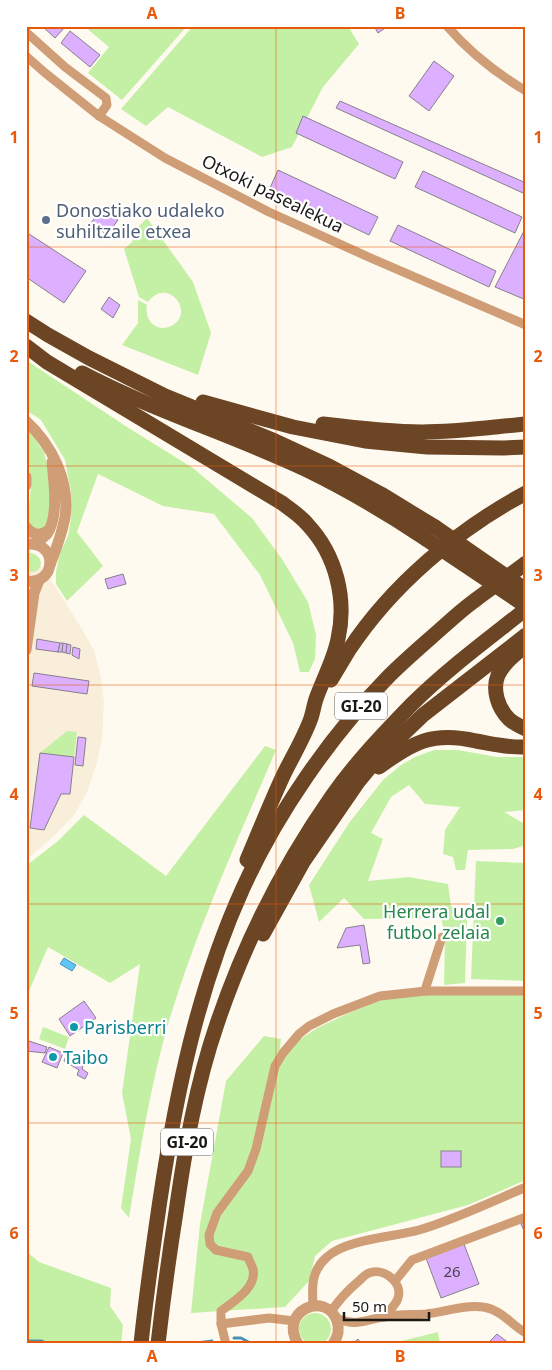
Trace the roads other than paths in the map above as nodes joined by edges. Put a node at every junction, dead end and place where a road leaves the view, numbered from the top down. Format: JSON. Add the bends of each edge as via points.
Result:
{"nodes":[{"id":1,"x":447,"y":26,"type":"edge"},
{"id":2,"x":26,"y":32,"type":"edge"},
{"id":3,"x":26,"y":56,"type":"edge"},
{"id":4,"x":526,"y":91,"type":"edge"},
{"id":5,"x":99,"y":116,"type":"junction"},
{"id":6,"x":26,"y":321,"type":"edge"},
{"id":7,"x":526,"y":325,"type":"edge"},
{"id":8,"x":26,"y":342,"type":"edge"},
{"id":9,"x":26,"y":348,"type":"edge"},
{"id":10,"x":130,"y":378,"type":"junction"},
{"id":11,"x":180,"y":395,"type":"junction"},
{"id":12,"x":26,"y":421,"type":"edge"},
{"id":13,"x":526,"y":424,"type":"edge"},
{"id":14,"x":526,"y":447,"type":"edge"},
{"id":15,"x":51,"y":453,"type":"junction"},
{"id":16,"x":26,"y":477,"type":"edge"},
{"id":17,"x":26,"y":485,"type":"edge"},
{"id":18,"x":526,"y":493,"type":"edge"},
{"id":19,"x":26,"y":527,"type":"edge"},
{"id":20,"x":50,"y":528,"type":"junction"},
{"id":21,"x":431,"y":533,"type":"junction"},
{"id":22,"x":29,"y":543,"type":"edge"},
{"id":23,"x":526,"y":563,"type":"edge"},
{"id":24,"x":50,"y":565,"type":"junction"},
{"id":25,"x":39,"y":580,"type":"junction"},
{"id":26,"x":26,"y":581,"type":"edge"},
{"id":27,"x":526,"y":590,"type":"edge"},
{"id":28,"x":526,"y":608,"type":"edge"},
{"id":29,"x":526,"y":635,"type":"edge"},
{"id":30,"x":526,"y":646,"type":"edge"},
{"id":31,"x":26,"y":650,"type":"edge"},
{"id":32,"x":311,"y":718,"type":"junction"},
{"id":33,"x":526,"y":729,"type":"edge"},
{"id":34,"x":526,"y":747,"type":"edge"},
{"id":35,"x":358,"y":782,"type":"junction"},
{"id":36,"x":243,"y":889,"type":"junction"},
{"id":37,"x":442,"y":937,"type":"dead end"},
{"id":38,"x":247,"y":948,"type":"junction"},
{"id":39,"x":426,"y":991,"type":"junction"},
{"id":40,"x":526,"y":991,"type":"edge"},
{"id":41,"x":526,"y":1187,"type":"edge"},
{"id":42,"x":526,"y":1217,"type":"edge"},
{"id":43,"x":395,"y":1281,"type":"junction"},
{"id":44,"x":314,"y":1306,"type":"junction"},
{"id":45,"x":334,"y":1315,"type":"junction"},
{"id":46,"x":384,"y":1317,"type":"junction"},
{"id":47,"x":294,"y":1321,"type":"junction"},
{"id":48,"x":221,"y":1324,"type":"junction"},
{"id":49,"x":526,"y":1333,"type":"edge"},
{"id":50,"x":141,"y":1344,"type":"edge"},
{"id":51,"x":158,"y":1344,"type":"edge"},
{"id":52,"x":226,"y":1344,"type":"edge"},
{"id":53,"x":298,"y":1344,"type":"edge"},
{"id":54,"x":333,"y":1344,"type":"edge"}],
"edges":[{"from":1,"to":4,"type":"street","via":[[476,57]]},
{"from":2,"to":5,"type":"street","via":[[106,98],[107,105]]},
{"from":3,"to":5,"type":"street","name":"Otxoki pasealekua"},
{"from":5,"to":7,"type":"street","name":"Otxoki pasealekua","via":[[165,158],[269,212]]},
{"from":6,"to":10,"type":"highway"},
{"from":8,"to":21,"type":"highway","via":[[134,398],[307,470]]},
{"from":9,"to":32,"type":"highway","via":[[282,503],[318,537],[335,571],[342,608],[334,654]]},
{"from":10,"to":11,"type":"highway"},
{"from":10,"to":21,"type":"highway","via":[[329,466],[373,490]]},
{"from":11,"to":13,"type":"highway","via":[[304,421],[367,430],[423,432]]},
{"from":11,"to":14,"type":"highway","via":[[293,427],[365,441],[427,447]]},
{"from":12,"to":15,"type":"street"},
{"from":15,"to":20,"type":"street","via":[[54,497]]},
{"from":15,"to":24,"type":"street","via":[[60,472],[66,505]]},
{"from":16,"to":17,"type":"street"},
{"from":18,"to":32,"type":"highway","via":[[490,513],[435,554],[408,579],[350,649]]},
{"from":19,"to":20,"type":"street","via":[[39,534]]},
{"from":20,"to":22,"type":"street","via":[[43,538]]},
{"from":21,"to":27,"type":"highway","bridge":true},
{"from":21,"to":28,"type":"highway","bridge":true},
{"from":22,"to":24,"type":"street","via":[[45,550]]},
{"from":23,"to":36,"type":"highway","number":"GI-20","via":[[426,642],[361,707],[328,746],[300,787]]},
{"from":24,"to":25,"type":"street"},
{"from":25,"to":26,"type":"street"},
{"from":25,"to":31,"type":"street","via":[[34,593]]},
{"from":28,"to":38,"type":"highway","number":"GI-20","via":[[439,679],[363,757],[303,840]]},
{"from":29,"to":35,"type":"highway","via":[[423,715]]},
{"from":30,"to":33,"type":"highway","via":[[508,660],[496,686],[501,708],[508,719]]},
{"from":32,"to":36,"type":"highway","via":[[246,863]]},
{"from":34,"to":35,"type":"highway","via":[[496,746],[457,738],[424,740]]},
{"from":35,"to":38,"type":"highway","via":[[303,862],[264,933]]},
{"from":36,"to":50,"type":"highway","number":"GI-20","via":[[223,938],[188,1050],[166,1164]]},
{"from":37,"to":39,"type":"street"},
{"from":38,"to":51,"type":"highway","number":"GI-20","via":[[217,1025],[194,1107],[182,1168]]},
{"from":39,"to":40,"type":"street"},
{"from":39,"to":48,"type":"street","via":[[380,996],[333,1014],[309,1026],[283,1053],[275,1066],[256,1150],[248,1171],[217,1213],[209,1235],[210,1244],[216,1250],[248,1257],[253,1270],[252,1282],[221,1311]]},
{"from":41,"to":44,"type":"street","via":[[417,1230],[332,1252],[319,1266],[314,1278]]},
{"from":42,"to":43,"type":"street","via":[[412,1260]]},
{"from":43,"to":45,"type":"street","via":[[377,1271],[368,1273],[342,1295]]},
{"from":43,"to":46,"type":"street","via":[[400,1291],[398,1300]]},
{"from":44,"to":45,"type":"street"},
{"from":44,"to":47,"type":"street","via":[[301,1311]]},
{"from":45,"to":46,"type":"street","via":[[345,1322],[357,1323]]},
{"from":45,"to":54,"type":"street","via":[[338,1332]]},
{"from":46,"to":49,"type":"street","via":[[476,1306],[500,1313]]},
{"from":47,"to":48,"type":"street","via":[[269,1318]]},
{"from":47,"to":53,"type":"street","via":[[292,1329]]},
{"from":48,"to":52,"type":"street"}]}
